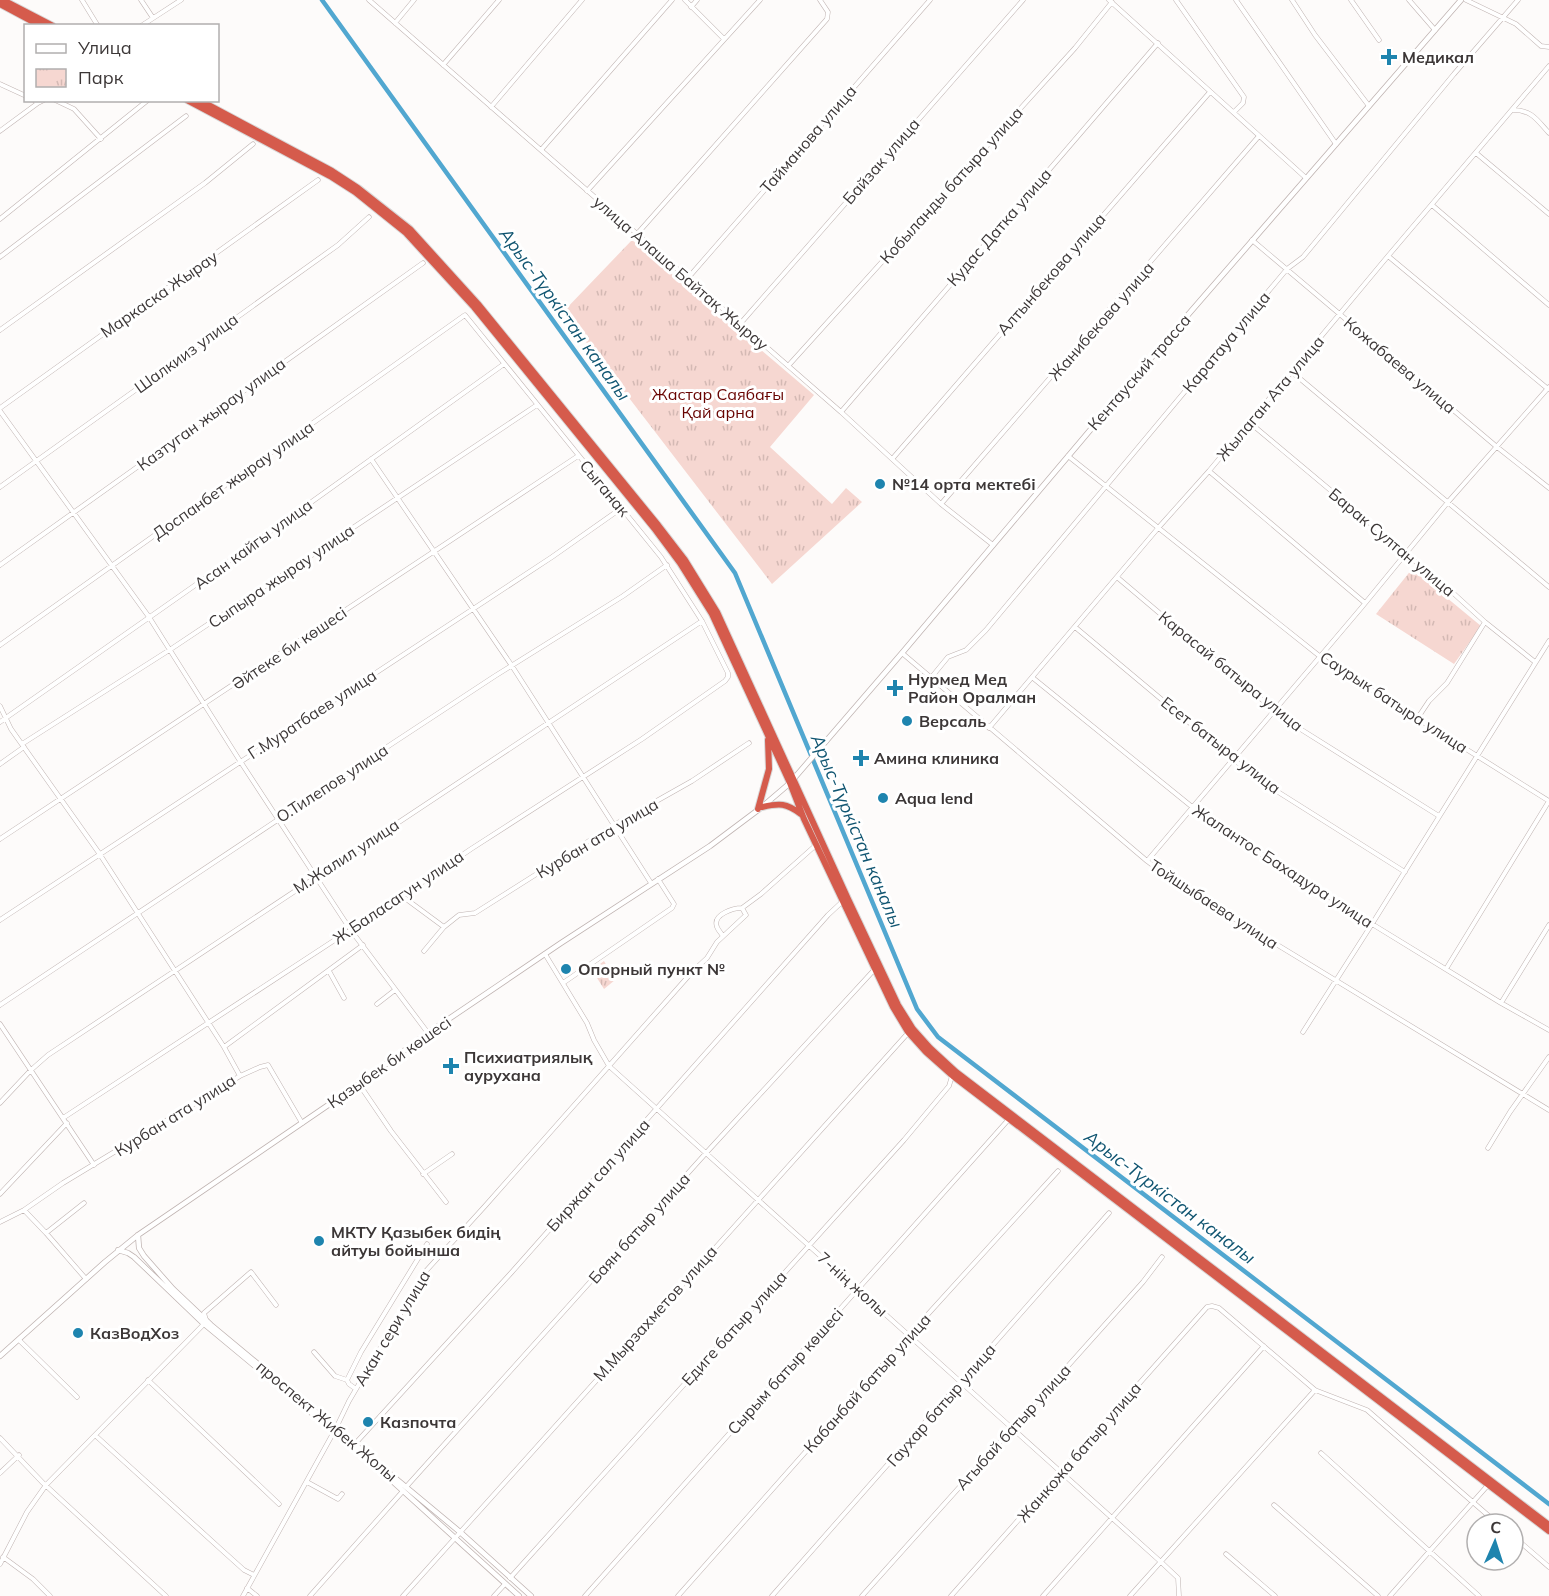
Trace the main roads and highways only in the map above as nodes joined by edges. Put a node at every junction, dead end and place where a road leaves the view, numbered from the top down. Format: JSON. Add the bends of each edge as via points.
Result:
{"nodes":[{"id":1,"x":3,"y":0,"type":"edge"},
{"id":2,"x":1461,"y":0,"type":"edge"},
{"id":3,"x":0,"y":4,"type":"edge"},
{"id":4,"x":37,"y":24,"type":"edge"},
{"id":5,"x":49,"y":24,"type":"edge"},
{"id":6,"x":192,"y":102,"type":"edge"},
{"id":7,"x":203,"y":102,"type":"edge"},
{"id":8,"x":768,"y":737,"type":"junction"},
{"id":9,"x":805,"y":765,"type":"joint"},
{"id":10,"x":792,"y":781,"type":"junction"},
{"id":11,"x":760,"y":808,"type":"junction"},
{"id":12,"x":802,"y":815,"type":"junction"},
{"id":13,"x":138,"y":1235,"type":"junction"},
{"id":14,"x":118,"y":1250,"type":"junction"},
{"id":15,"x":204,"y":1322,"type":"junction"},
{"id":16,"x":0,"y":1356,"type":"edge"},
{"id":17,"x":405,"y":1489,"type":"junction"},
{"id":18,"x":1549,"y":1525,"type":"edge"},
{"id":19,"x":1549,"y":1531,"type":"edge"},
{"id":20,"x":519,"y":1596,"type":"edge"},
{"id":21,"x":531,"y":1596,"type":"edge"}],
"edges":[{"from":1,"to":5,"type":"highway"},
{"from":2,"to":9,"type":"main road","name":"Кентауский трасса"},
{"from":3,"to":4,"type":"highway"},
{"from":6,"to":8,"type":"highway","via":[[330,176],[379,211],[430,257],[680,563],[712,614]]},
{"from":7,"to":10,"type":"highway","via":[[358,188],[410,229],[478,304],[700,582],[737,653]]},
{"from":8,"to":10,"type":"highway"},
{"from":8,"to":11,"type":"highway","via":[[769,769]]},
{"from":9,"to":10,"type":"main road","name":"Қазыбек би көшесі"},
{"from":10,"to":11,"type":"main road","name":"Қазыбек би көшесі"},
{"from":10,"to":12,"type":"highway"},
{"from":10,"to":18,"type":"highway","via":[[898,1005],[930,1048]]},
{"from":11,"to":12,"type":"highway","via":[[787,805]]},
{"from":11,"to":13,"type":"main road","name":"Қазыбек би көшесі","via":[[710,846],[428,1033]]},
{"from":12,"to":19,"type":"highway","via":[[874,970],[908,1032],[926,1052]]},
{"from":13,"to":14,"type":"main road","name":"Қазыбек би көшесі"},
{"from":13,"to":15,"type":"main road","name":"проспект Жибек Жолы","via":[[144,1256]]},
{"from":14,"to":15,"type":"main road","name":"проспект Жибек Жолы","via":[[134,1257]]},
{"from":14,"to":16,"type":"main road","name":"Қазыбек би көшесі"},
{"from":15,"to":17,"type":"main road","name":"проспект Жибек Жолы"},
{"from":17,"to":20,"type":"main road","name":"проспект Жибек Жолы"},
{"from":17,"to":21,"type":"main road","name":"проспект Жибек Жолы"}]}
